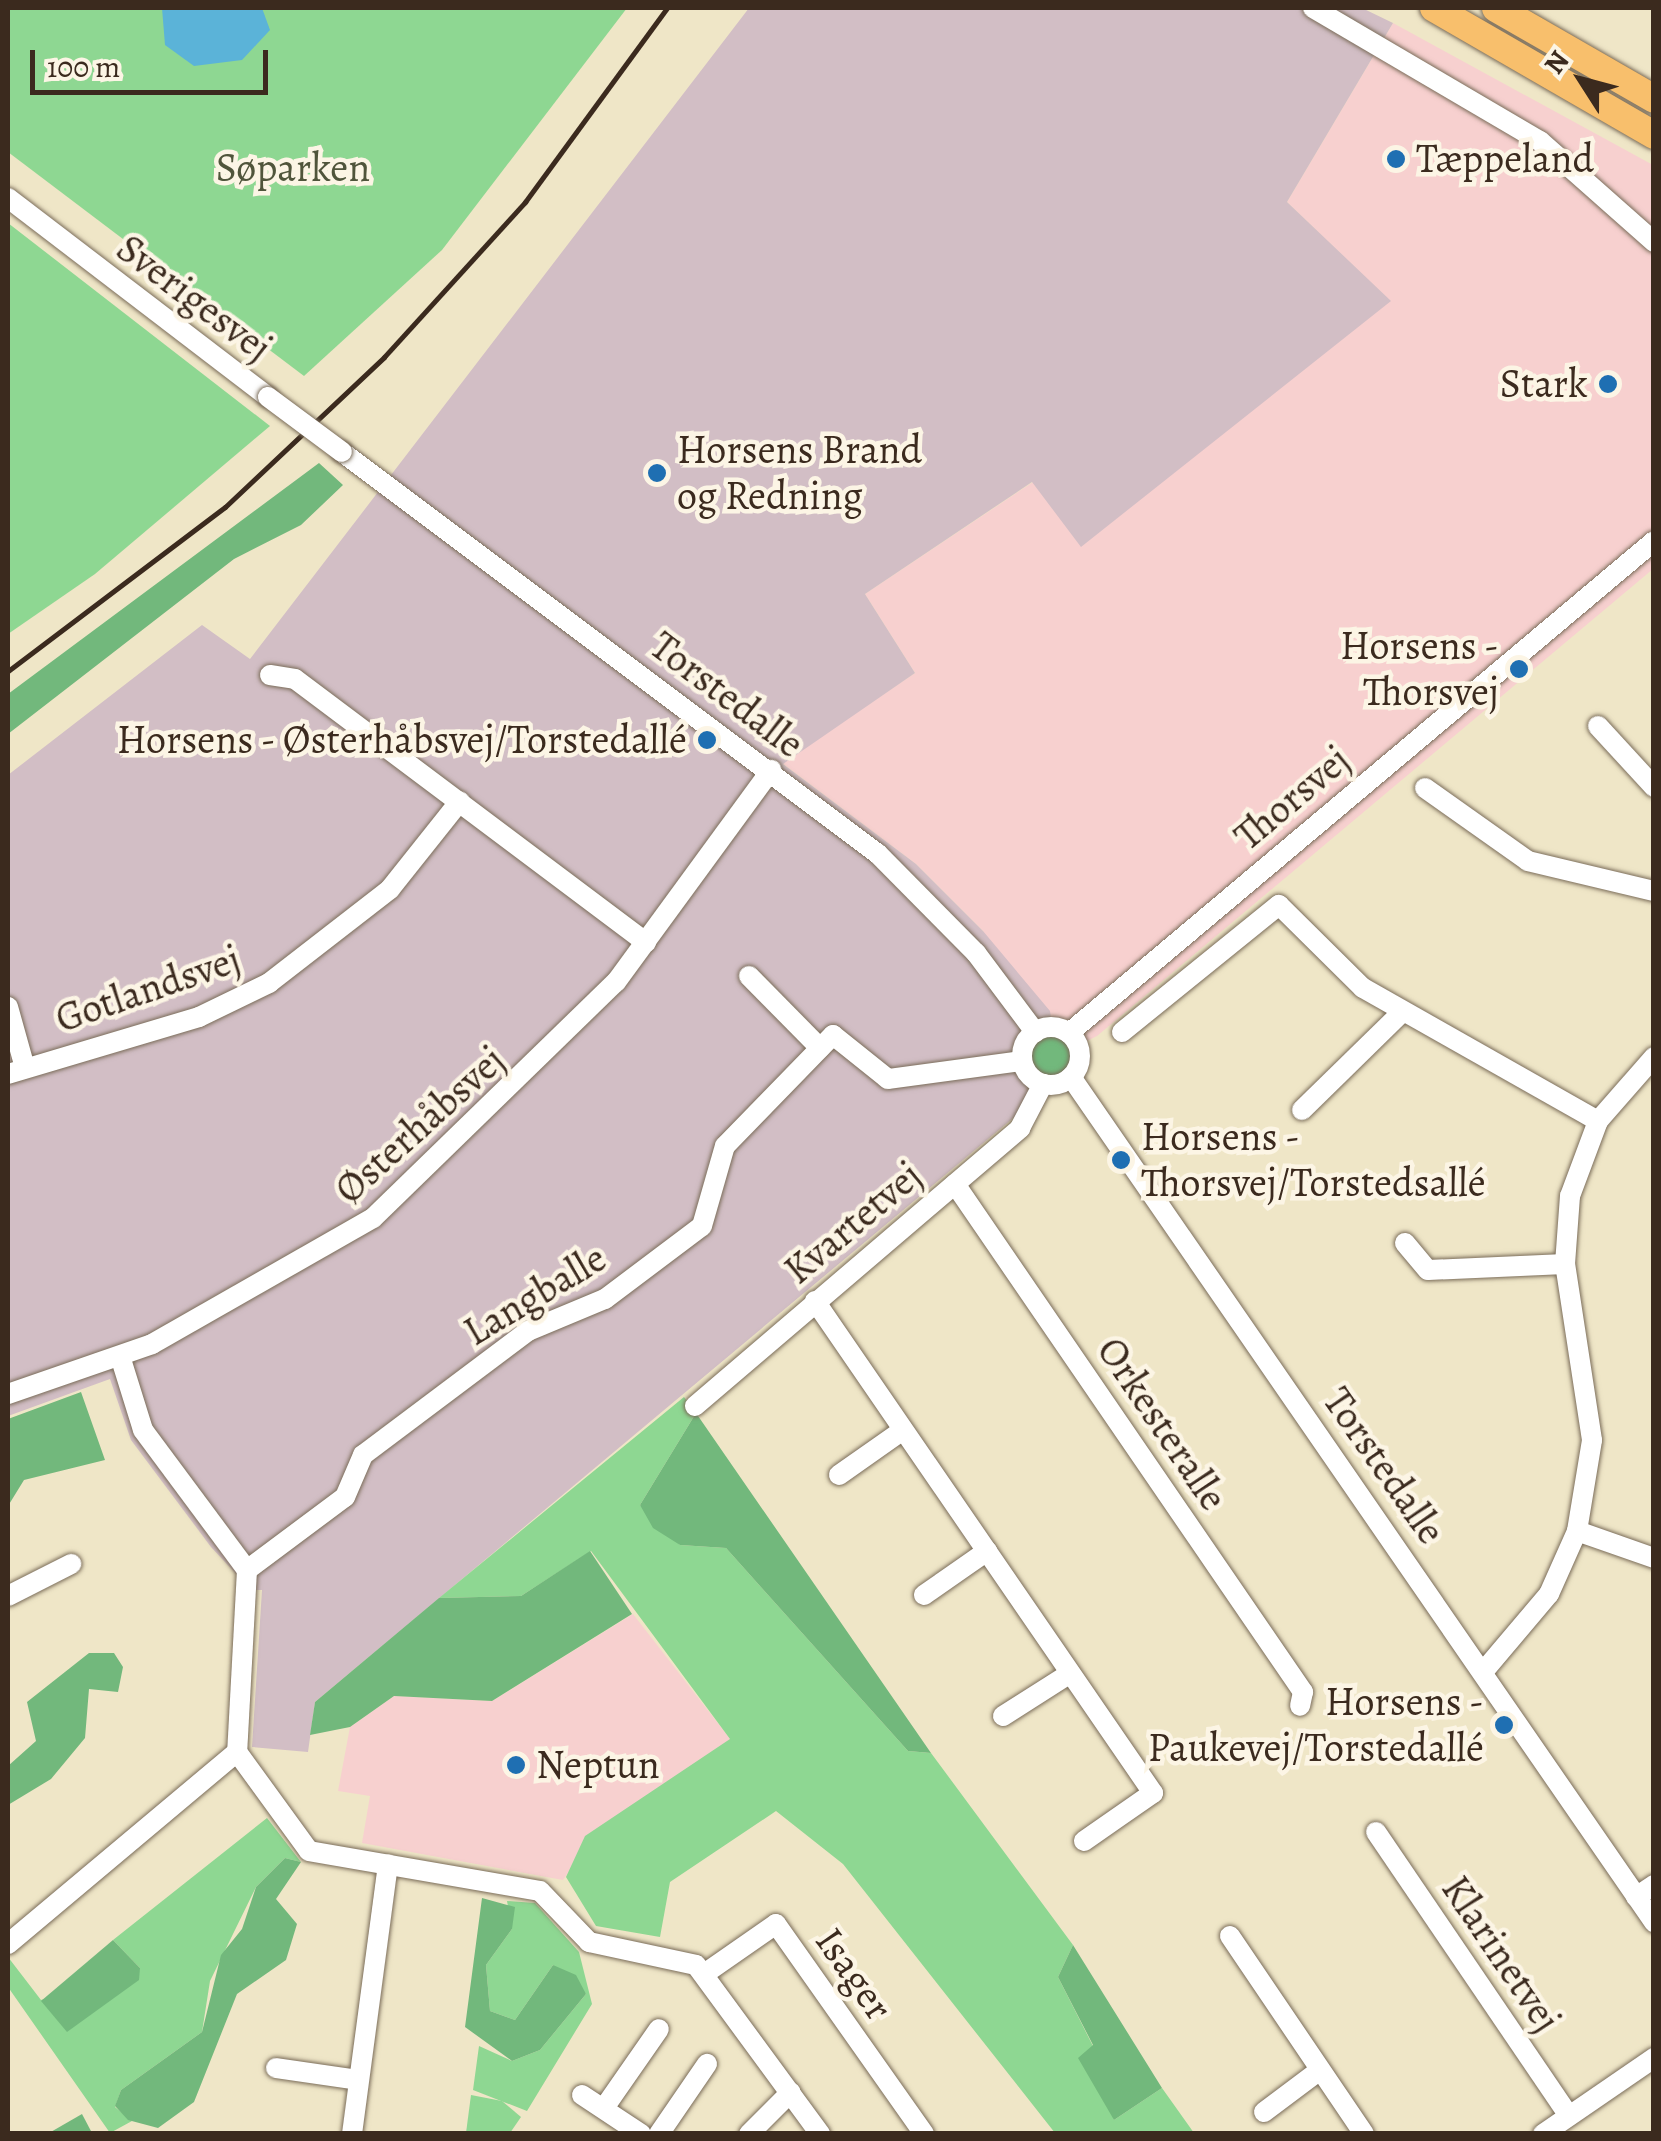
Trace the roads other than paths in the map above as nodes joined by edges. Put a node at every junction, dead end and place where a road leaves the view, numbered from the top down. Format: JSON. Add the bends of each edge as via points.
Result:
{"nodes":[{"id":1,"x":1313,"y":8,"type":"edge"},
{"id":2,"x":1434,"y":8,"type":"edge"},
{"id":3,"x":1496,"y":8,"type":"edge"},
{"id":4,"x":1654,"y":99,"type":"edge"},
{"id":5,"x":1654,"y":136,"type":"edge"},
{"id":6,"x":8,"y":198,"type":"edge"},
{"id":7,"x":1654,"y":242,"type":"edge"},
{"id":8,"x":342,"y":452,"type":"joint"},
{"id":9,"x":1654,"y":541,"type":"edge"},
{"id":10,"x":270,"y":675,"type":"dead end"},
{"id":11,"x":1598,"y":726,"type":"dead end"},
{"id":12,"x":771,"y":770,"type":"junction"},
{"id":13,"x":1654,"y":787,"type":"edge"},
{"id":14,"x":1425,"y":788,"type":"dead end"},
{"id":15,"x":460,"y":801,"type":"junction"},
{"id":16,"x":1654,"y":891,"type":"edge"},
{"id":17,"x":646,"y":943,"type":"junction"},
{"id":18,"x":749,"y":976,"type":"dead end"},
{"id":19,"x":8,"y":1007,"type":"edge"},
{"id":20,"x":1402,"y":1012,"type":"junction"},
{"id":21,"x":1035,"y":1032,"type":"junction"},
{"id":22,"x":1122,"y":1032,"type":"dead end"},
{"id":23,"x":1069,"y":1033,"type":"junction"},
{"id":24,"x":820,"y":1048,"type":"junction"},
{"id":25,"x":1654,"y":1057,"type":"edge"},
{"id":26,"x":1022,"y":1062,"type":"junction"},
{"id":27,"x":16,"y":1071,"type":"edge"},
{"id":28,"x":1071,"y":1078,"type":"junction"},
{"id":29,"x":1043,"y":1084,"type":"junction"},
{"id":30,"x":1302,"y":1110,"type":"dead end"},
{"id":31,"x":1598,"y":1121,"type":"junction"},
{"id":32,"x":954,"y":1184,"type":"junction"},
{"id":33,"x":1406,"y":1243,"type":"dead end"},
{"id":34,"x":1565,"y":1264,"type":"junction"},
{"id":35,"x":815,"y":1301,"type":"junction"},
{"id":36,"x":120,"y":1356,"type":"junction"},
{"id":37,"x":8,"y":1394,"type":"edge"},
{"id":38,"x":696,"y":1406,"type":"dead end"},
{"id":39,"x":904,"y":1430,"type":"junction"},
{"id":40,"x":839,"y":1476,"type":"dead end"},
{"id":41,"x":1578,"y":1531,"type":"junction"},
{"id":42,"x":987,"y":1551,"type":"junction"},
{"id":43,"x":1654,"y":1558,"type":"edge"},
{"id":44,"x":72,"y":1564,"type":"dead end"},
{"id":45,"x":247,"y":1570,"type":"junction"},
{"id":46,"x":924,"y":1595,"type":"dead end"},
{"id":47,"x":8,"y":1596,"type":"edge"},
{"id":48,"x":1483,"y":1672,"type":"junction"},
{"id":49,"x":1069,"y":1674,"type":"junction"},
{"id":50,"x":1300,"y":1706,"type":"dead end"},
{"id":51,"x":1004,"y":1716,"type":"dead end"},
{"id":52,"x":236,"y":1752,"type":"junction"},
{"id":53,"x":1376,"y":1832,"type":"dead end"},
{"id":54,"x":1084,"y":1842,"type":"dead end"},
{"id":55,"x":388,"y":1864,"type":"junction"},
{"id":56,"x":1645,"y":1891,"type":"edge"},
{"id":57,"x":1654,"y":1922,"type":"edge"},
{"id":58,"x":1230,"y":1936,"type":"dead end"},
{"id":59,"x":8,"y":1944,"type":"edge"},
{"id":60,"x":707,"y":1972,"type":"junction"},
{"id":61,"x":659,"y":2030,"type":"dead end"},
{"id":62,"x":1654,"y":2058,"type":"edge"},
{"id":63,"x":706,"y":2064,"type":"dead end"},
{"id":64,"x":276,"y":2068,"type":"dead end"},
{"id":65,"x":1320,"y":2070,"type":"junction"},
{"id":66,"x":358,"y":2080,"type":"junction"},
{"id":67,"x":791,"y":2092,"type":"junction"},
{"id":68,"x":582,"y":2094,"type":"dead end"},
{"id":69,"x":604,"y":2108,"type":"junction"},
{"id":70,"x":1264,"y":2112,"type":"dead end"},
{"id":71,"x":1569,"y":2116,"type":"junction"},
{"id":72,"x":352,"y":2134,"type":"edge"},
{"id":73,"x":640,"y":2134,"type":"edge"},
{"id":74,"x":659,"y":2134,"type":"edge"},
{"id":75,"x":749,"y":2134,"type":"edge"},
{"id":76,"x":820,"y":2134,"type":"edge"},
{"id":77,"x":924,"y":2134,"type":"edge"},
{"id":78,"x":1364,"y":2134,"type":"edge"},
{"id":79,"x":1543,"y":2134,"type":"edge"}],
"edges":[{"from":1,"to":7,"type":"street","via":[[1551,148]]},
{"from":2,"to":5,"type":"main road"},
{"from":3,"to":4,"type":"main road"},
{"from":6,"to":8,"type":"street","name":"Sverigesvej","bridge":true},
{"from":8,"to":12,"type":"street","name":"Torstedalle"},
{"from":9,"to":23,"type":"street","name":"Thorsvej"},
{"from":10,"to":15,"type":"street","via":[[295,679]]},
{"from":11,"to":13,"type":"street"},
{"from":12,"to":17,"type":"street","name":"Østerhåbsvej"},
{"from":12,"to":21,"type":"street","name":"Torstedalle","via":[[910,882]]},
{"from":14,"to":16,"type":"street","via":[[1528,861]]},
{"from":15,"to":17,"type":"street"},
{"from":15,"to":27,"type":"street","name":"Gotlandsvej","via":[[390,889],[269,984],[199,1017]]},
{"from":17,"to":36,"type":"street","name":"Østerhåbsvej","via":[[522,1084],[373,1218],[253,1294]]},
{"from":18,"to":24,"type":"street"},
{"from":19,"to":27,"type":"street","name":"Gotlandsvej"},
{"from":20,"to":22,"type":"street","via":[[1346,975],[1279,905]]},
{"from":20,"to":30,"type":"street"},
{"from":20,"to":31,"type":"street"},
{"from":21,"to":23,"type":"street"},
{"from":21,"to":26,"type":"street"},
{"from":23,"to":28,"type":"street","via":[[1080,1054]]},
{"from":24,"to":26,"type":"street","via":[[833,1035],[888,1078]]},
{"from":24,"to":45,"type":"street","name":"Langballe","via":[[725,1146],[702,1226],[606,1299],[528,1331],[363,1455],[345,1497]]},
{"from":25,"to":31,"type":"street"},
{"from":26,"to":29,"type":"street"},
{"from":28,"to":29,"type":"street"},
{"from":28,"to":48,"type":"street","name":"Torstedalle"},
{"from":29,"to":32,"type":"street","name":"Kvartetvej","via":[[1020,1128]]},
{"from":31,"to":34,"type":"street","via":[[1570,1196]]},
{"from":32,"to":35,"type":"street","name":"Kvartetvej"},
{"from":32,"to":50,"type":"street","name":"Orkesteralle","via":[[1303,1692]]},
{"from":33,"to":34,"type":"street","via":[[1428,1270]]},
{"from":34,"to":41,"type":"street","via":[[1591,1410]]},
{"from":35,"to":38,"type":"street","name":"Kvartetvej"},
{"from":35,"to":39,"type":"street"},
{"from":36,"to":37,"type":"street","name":"Østerhåbsvej"},
{"from":36,"to":45,"type":"street","via":[[144,1430]]},
{"from":39,"to":40,"type":"street"},
{"from":39,"to":42,"type":"street"},
{"from":41,"to":43,"type":"street"},
{"from":41,"to":48,"type":"street","via":[[1549,1594]]},
{"from":42,"to":46,"type":"street"},
{"from":42,"to":49,"type":"street"},
{"from":44,"to":47,"type":"street"},
{"from":45,"to":52,"type":"street"},
{"from":48,"to":56,"type":"street","name":"Torstedalle"},
{"from":49,"to":51,"type":"street"},
{"from":49,"to":54,"type":"street","via":[[1153,1794]]},
{"from":52,"to":55,"type":"street","via":[[309,1851]]},
{"from":52,"to":59,"type":"street"},
{"from":53,"to":71,"type":"street","name":"Klarinetvej"},
{"from":55,"to":60,"type":"street","via":[[540,1891],[589,1942]]},
{"from":55,"to":66,"type":"street"},
{"from":56,"to":57,"type":"street","name":"Torstedalle"},
{"from":58,"to":65,"type":"street"},
{"from":60,"to":67,"type":"street"},
{"from":60,"to":77,"type":"street","name":"Isager","via":[[776,1924]]},
{"from":61,"to":69,"type":"street"},
{"from":62,"to":71,"type":"street"},
{"from":63,"to":74,"type":"street"},
{"from":64,"to":66,"type":"street"},
{"from":65,"to":70,"type":"street"},
{"from":65,"to":78,"type":"street"},
{"from":66,"to":72,"type":"street"},
{"from":67,"to":75,"type":"street"},
{"from":67,"to":76,"type":"street"},
{"from":68,"to":69,"type":"street"},
{"from":69,"to":73,"type":"street"},
{"from":71,"to":79,"type":"street"}]}
